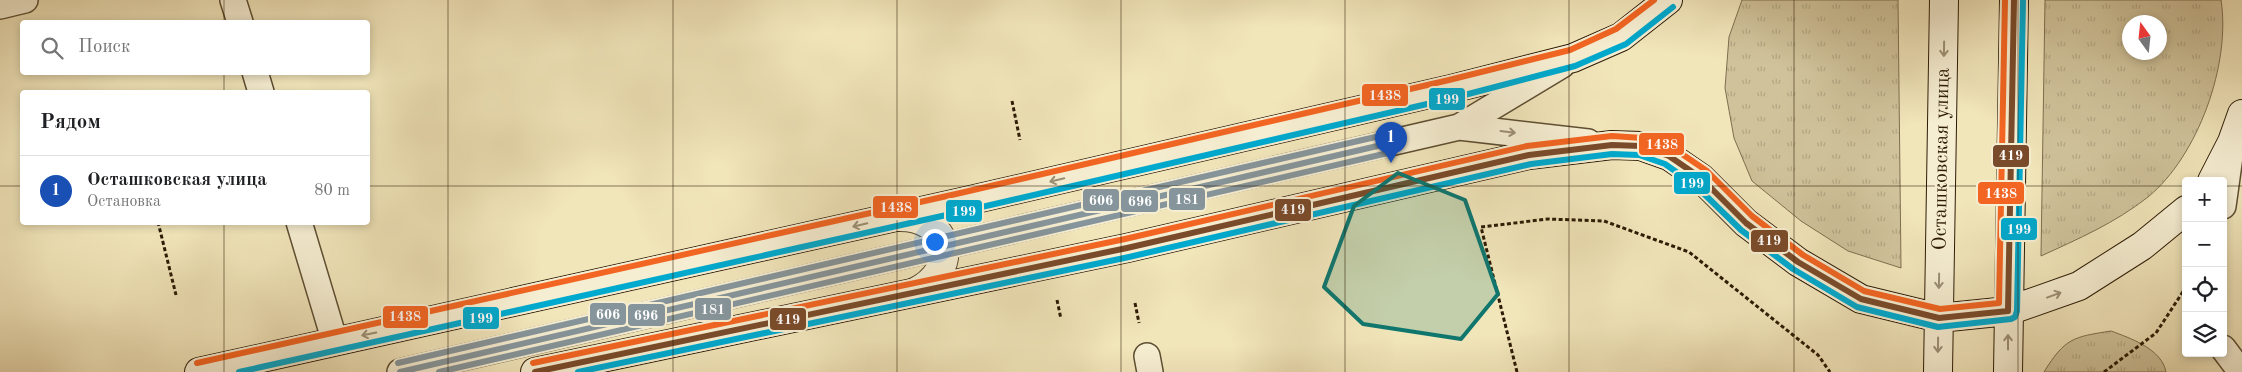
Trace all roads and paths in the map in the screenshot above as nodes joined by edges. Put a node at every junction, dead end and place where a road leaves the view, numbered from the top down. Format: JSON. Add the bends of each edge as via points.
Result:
{"nodes":[{"id":1,"x":25,"y":0,"type":"edge"},
{"id":2,"x":233,"y":0,"type":"edge"},
{"id":3,"x":1668,"y":0,"type":"edge"},
{"id":4,"x":1944,"y":0,"type":"edge"},
{"id":5,"x":2014,"y":0,"type":"edge"},
{"id":6,"x":0,"y":6,"type":"edge"},
{"id":7,"x":239,"y":20,"type":"edge"},
{"id":8,"x":1574,"y":58,"type":"junction"},
{"id":9,"x":256,"y":75,"type":"edge"},
{"id":10,"x":260,"y":90,"type":"edge"},
{"id":11,"x":1012,"y":100,"type":"dead end"},
{"id":12,"x":2242,"y":114,"type":"edge"},
{"id":13,"x":1459,"y":126,"type":"junction"},
{"id":14,"x":1020,"y":140,"type":"dead end"},
{"id":15,"x":2232,"y":142,"type":"junction"},
{"id":16,"x":1612,"y":145,"type":"junction"},
{"id":17,"x":2214,"y":177,"type":"edge"},
{"id":18,"x":2227,"y":178,"type":"edge"},
{"id":19,"x":2182,"y":213,"type":"edge"},
{"id":20,"x":897,"y":217,"type":"junction"},
{"id":21,"x":159,"y":225,"type":"edge"},
{"id":22,"x":300,"y":225,"type":"edge"},
{"id":23,"x":944,"y":246,"type":"junction"},
{"id":24,"x":915,"y":292,"type":"junction"},
{"id":25,"x":2182,"y":292,"type":"edge"},
{"id":26,"x":176,"y":295,"type":"dead end"},
{"id":27,"x":1056,"y":296,"type":"dead end"},
{"id":28,"x":2008,"y":311,"type":"junction"},
{"id":29,"x":1939,"y":318,"type":"junction"},
{"id":30,"x":1061,"y":320,"type":"dead end"},
{"id":31,"x":335,"y":342,"type":"junction"},
{"id":32,"x":2227,"y":353,"type":"edge"},
{"id":33,"x":199,"y":372,"type":"edge"},
{"id":34,"x":400,"y":372,"type":"edge"},
{"id":35,"x":535,"y":372,"type":"edge"},
{"id":36,"x":1517,"y":372,"type":"edge"},
{"id":37,"x":1830,"y":372,"type":"edge"},
{"id":38,"x":1938,"y":372,"type":"edge"},
{"id":39,"x":2008,"y":372,"type":"edge"},
{"id":40,"x":2104,"y":372,"type":"edge"},
{"id":41,"x":2241,"y":372,"type":"edge"}],
"edges":[{"from":1,"to":6,"type":"lane"},
{"from":2,"to":7,"type":"lane"},
{"from":3,"to":8,"type":"main road","via":[[1621,37]]},
{"from":4,"to":29,"type":"main road","name":"Осташковская улица","one_way":true},
{"from":5,"to":28,"type":"main road"},
{"from":8,"to":13,"type":"lane"},
{"from":8,"to":20,"type":"main road","one_way":true},
{"from":9,"to":10,"type":"lane"},
{"from":11,"to":14,"type":"path"},
{"from":12,"to":15,"type":"main road"},
{"from":13,"to":16,"type":"lane","one_way":true},
{"from":13,"to":23,"type":"lane"},
{"from":15,"to":17,"type":"main road"},
{"from":15,"to":18,"type":"lane"},
{"from":16,"to":24,"type":"main road","via":[[1529,155],[1127,248]]},
{"from":16,"to":29,"type":"main road","via":[[1641,146],[1669,156],[1701,178],[1746,223],[1798,262],[1861,300]]},
{"from":28,"to":19,"type":"main road","one_way":true,"via":[[2079,286],[2142,246]]},
{"from":20,"to":23,"type":"main road","via":[[912,216],[926,222],[937,232]]},
{"from":20,"to":31,"type":"main road","one_way":true},
{"from":21,"to":26,"type":"path"},
{"from":22,"to":31,"type":"lane"},
{"from":23,"to":24,"type":"main road","via":[[944,260],[938,274]]},
{"from":23,"to":34,"type":"lane"},
{"from":24,"to":35,"type":"main road"},
{"from":25,"to":40,"type":"path","via":[[2156,333]]},
{"from":27,"to":30,"type":"path"},
{"from":28,"to":29,"type":"main road"},
{"from":39,"to":28,"type":"main road","one_way":true},
{"from":29,"to":38,"type":"main road","name":"Осташковская улица","one_way":true},
{"from":31,"to":33,"type":"main road"},
{"from":32,"to":41,"type":"lane"},
{"from":36,"to":37,"type":"path","via":[[1481,227],[1548,219],[1604,221],[1689,252],[1818,355]]}]}
